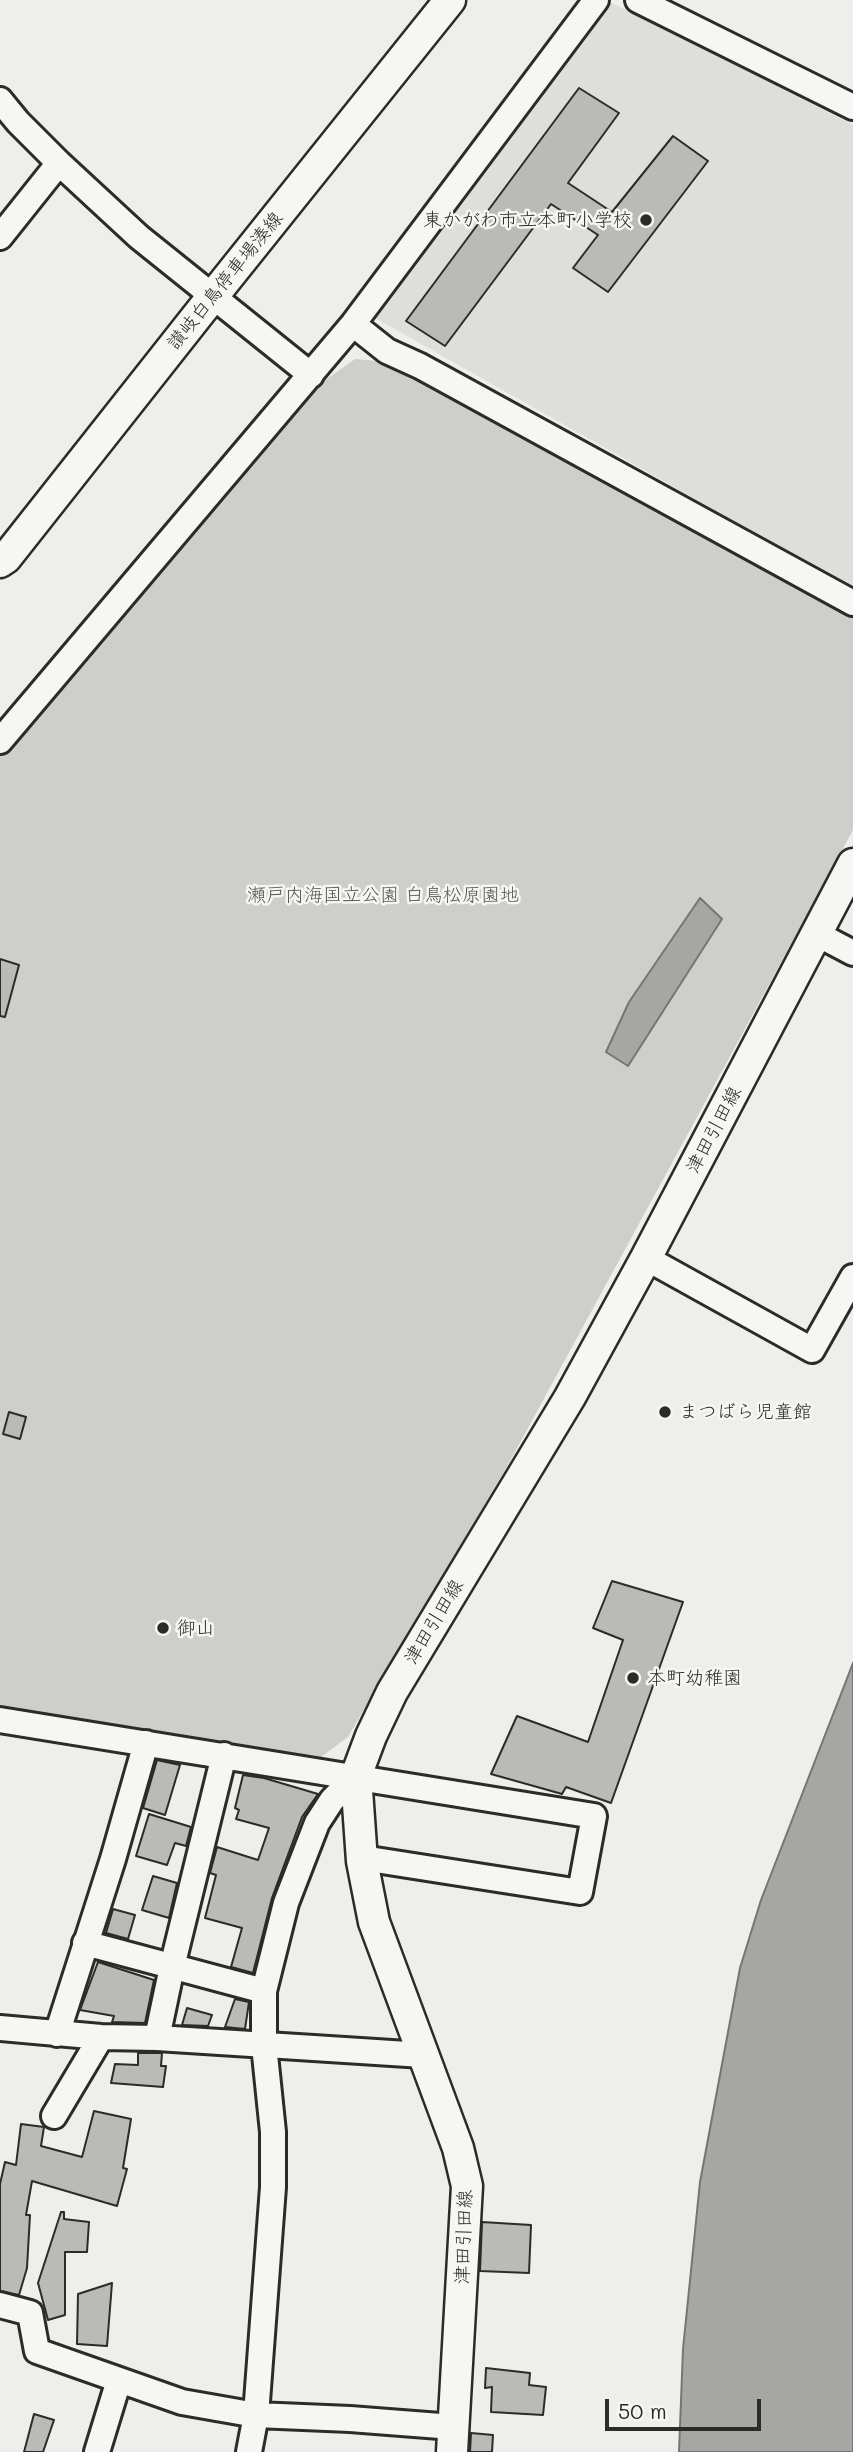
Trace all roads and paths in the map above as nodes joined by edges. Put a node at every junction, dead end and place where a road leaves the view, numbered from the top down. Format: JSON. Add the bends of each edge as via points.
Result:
{"nodes":[{"id":1,"x":450,"y":0,"type":"edge"},
{"id":2,"x":596,"y":0,"type":"edge"},
{"id":3,"x":638,"y":0,"type":"edge"},
{"id":4,"x":0,"y":100,"type":"edge"},
{"id":5,"x":853,"y":107,"type":"edge"},
{"id":6,"x":59,"y":163,"type":"junction"},
{"id":7,"x":0,"y":237,"type":"edge"},
{"id":8,"x":213,"y":296,"type":"junction"},
{"id":9,"x":353,"y":324,"type":"junction"},
{"id":10,"x":311,"y":375,"type":"junction"},
{"id":11,"x":0,"y":562,"type":"edge"},
{"id":12,"x":853,"y":603,"type":"edge"},
{"id":13,"x":0,"y":741,"type":"edge"},
{"id":14,"x":853,"y":864,"type":"edge"},
{"id":15,"x":817,"y":934,"type":"junction"},
{"id":16,"x":853,"y":953,"type":"edge"},
{"id":17,"x":646,"y":1258,"type":"junction"},
{"id":18,"x":853,"y":1277,"type":"edge"},
{"id":19,"x":0,"y":1720,"type":"edge"},
{"id":20,"x":146,"y":1743,"type":"junction"},
{"id":21,"x":224,"y":1755,"type":"junction"},
{"id":22,"x":356,"y":1776,"type":"junction"},
{"id":23,"x":362,"y":1861,"type":"junction"},
{"id":24,"x":85,"y":1943,"type":"junction"},
{"id":25,"x":172,"y":1967,"type":"junction"},
{"id":26,"x":264,"y":1991,"type":"junction"},
{"id":27,"x":0,"y":2028,"type":"edge"},
{"id":28,"x":57,"y":2034,"type":"junction"},
{"id":29,"x":101,"y":2038,"type":"junction"},
{"id":30,"x":157,"y":2038,"type":"junction"},
{"id":31,"x":264,"y":2045,"type":"junction"},
{"id":32,"x":423,"y":2055,"type":"junction"},
{"id":33,"x":54,"y":2116,"type":"dead end"},
{"id":34,"x":0,"y":2305,"type":"edge"},
{"id":35,"x":119,"y":2380,"type":"junction"},
{"id":36,"x":256,"y":2415,"type":"junction"},
{"id":37,"x":453,"y":2439,"type":"edge"},
{"id":38,"x":97,"y":2452,"type":"edge"},
{"id":39,"x":249,"y":2452,"type":"edge"}],
"edges":[{"from":1,"to":8,"type":"main road","name":"讃岐白鳥停車場湊線"},
{"from":2,"to":9,"type":"street"},
{"from":3,"to":5,"type":"street"},
{"from":4,"to":6,"type":"street"},
{"from":6,"to":7,"type":"street"},
{"from":6,"to":8,"type":"street","via":[[139,237]]},
{"from":8,"to":10,"type":"street"},
{"from":8,"to":11,"type":"main road","name":"讃岐白鳥停車場湊線"},
{"from":9,"to":10,"type":"street"},
{"from":9,"to":12,"type":"street","via":[[387,351]]},
{"from":10,"to":13,"type":"street"},
{"from":14,"to":15,"type":"main road","name":"津田引田線"},
{"from":15,"to":16,"type":"street"},
{"from":15,"to":17,"type":"main road","name":"津田引田線"},
{"from":17,"to":18,"type":"street","via":[[812,1350]]},
{"from":17,"to":22,"type":"main road","name":"津田引田線","via":[[570,1397],[392,1692]]},
{"from":19,"to":20,"type":"street"},
{"from":20,"to":21,"type":"street"},
{"from":20,"to":24,"type":"street"},
{"from":21,"to":22,"type":"street"},
{"from":21,"to":25,"type":"street"},
{"from":22,"to":23,"type":"main road","name":"津田引田線"},
{"from":22,"to":23,"type":"street","via":[[594,1816],[580,1892]]},
{"from":22,"to":26,"type":"street","via":[[317,1823],[286,1903]]},
{"from":23,"to":32,"type":"main road","name":"津田引田線","via":[[374,1922]]},
{"from":24,"to":25,"type":"street"},
{"from":24,"to":28,"type":"street"},
{"from":25,"to":26,"type":"street"},
{"from":25,"to":30,"type":"street"},
{"from":26,"to":31,"type":"street"},
{"from":27,"to":28,"type":"street"},
{"from":28,"to":29,"type":"street"},
{"from":29,"to":30,"type":"street"},
{"from":29,"to":33,"type":"street"},
{"from":30,"to":31,"type":"street"},
{"from":31,"to":32,"type":"street"},
{"from":31,"to":36,"type":"street","via":[[273,2187]]},
{"from":32,"to":37,"type":"main road","name":"津田引田線","via":[[458,2148],[467,2186]]},
{"from":34,"to":35,"type":"street","via":[[30,2313],[37,2351]]},
{"from":35,"to":36,"type":"street","via":[[182,2402]]},
{"from":35,"to":38,"type":"street"},
{"from":36,"to":37,"type":"street","via":[[350,2419]]},
{"from":36,"to":39,"type":"street"}]}
